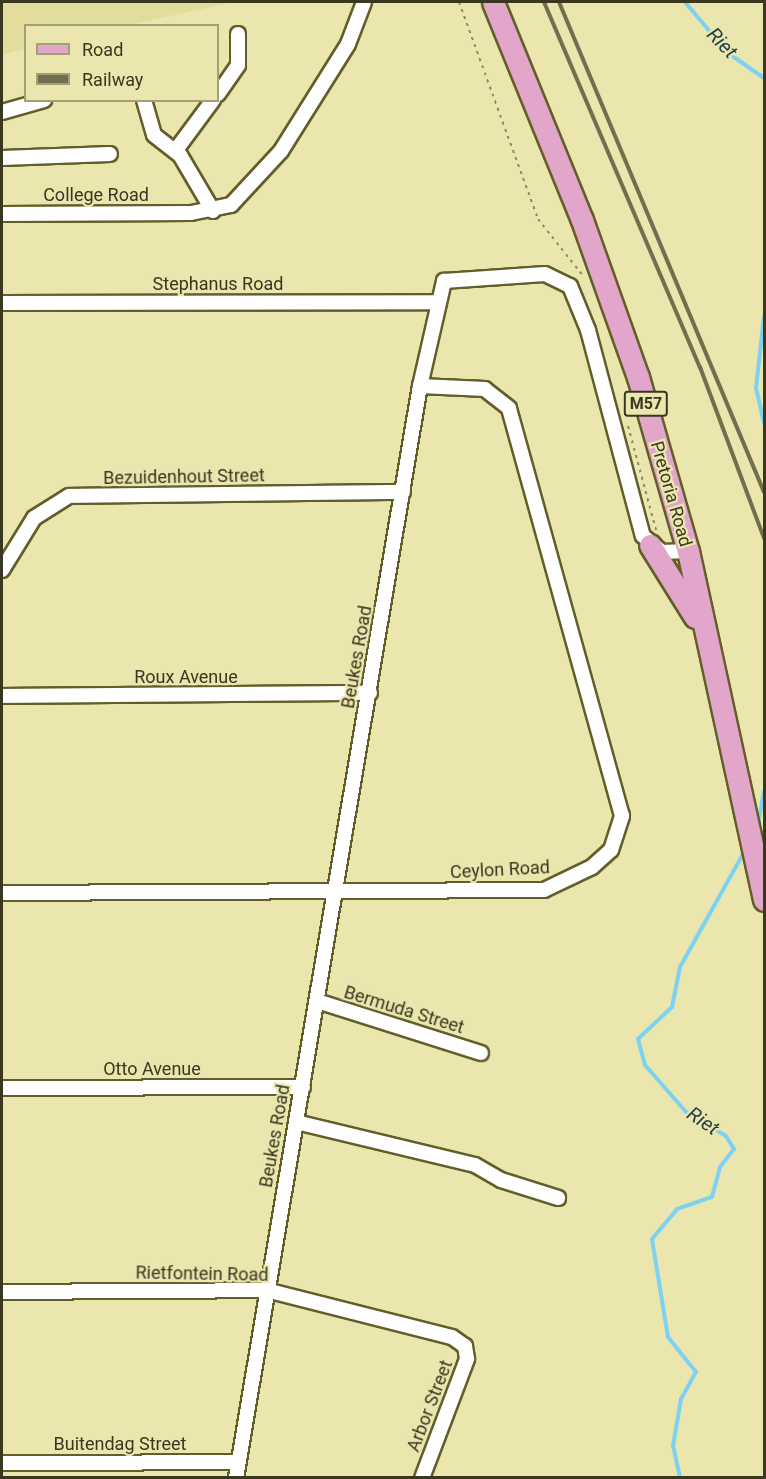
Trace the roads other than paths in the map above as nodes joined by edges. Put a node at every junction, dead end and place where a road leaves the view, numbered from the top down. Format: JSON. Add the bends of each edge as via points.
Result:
{"nodes":[{"id":1,"x":364,"y":2,"type":"edge"},
{"id":2,"x":493,"y":2,"type":"edge"},
{"id":3,"x":238,"y":34,"type":"dead end"},
{"id":4,"x":219,"y":93,"type":"edge"},
{"id":5,"x":37,"y":102,"type":"edge"},
{"id":6,"x":145,"y":102,"type":"edge"},
{"id":7,"x":212,"y":102,"type":"edge"},
{"id":8,"x":2,"y":112,"type":"edge"},
{"id":9,"x":176,"y":150,"type":"junction"},
{"id":10,"x":110,"y":154,"type":"dead end"},
{"id":11,"x":2,"y":158,"type":"edge"},
{"id":12,"x":213,"y":211,"type":"junction"},
{"id":13,"x":2,"y":214,"type":"edge"},
{"id":14,"x":2,"y":303,"type":"edge"},
{"id":15,"x":435,"y":303,"type":"junction"},
{"id":16,"x":420,"y":386,"type":"junction"},
{"id":17,"x":403,"y":492,"type":"junction"},
{"id":18,"x":681,"y":524,"type":"junction"},
{"id":19,"x":651,"y":546,"type":"junction"},
{"id":20,"x":688,"y":551,"type":"junction"},
{"id":21,"x":2,"y":570,"type":"edge"},
{"id":22,"x":707,"y":639,"type":"junction"},
{"id":23,"x":370,"y":693,"type":"junction"},
{"id":24,"x":2,"y":696,"type":"edge"},
{"id":25,"x":336,"y":891,"type":"junction"},
{"id":26,"x":2,"y":893,"type":"edge"},
{"id":27,"x":765,"y":900,"type":"edge"},
{"id":28,"x":317,"y":1001,"type":"junction"},
{"id":29,"x":481,"y":1053,"type":"dead end"},
{"id":30,"x":303,"y":1087,"type":"junction"},
{"id":31,"x":2,"y":1088,"type":"edge"},
{"id":32,"x":296,"y":1122,"type":"junction"},
{"id":33,"x":558,"y":1198,"type":"dead end"},
{"id":34,"x":266,"y":1290,"type":"junction"},
{"id":35,"x":2,"y":1292,"type":"edge"},
{"id":36,"x":465,"y":1346,"type":"joint"},
{"id":37,"x":238,"y":1462,"type":"junction"},
{"id":38,"x":2,"y":1463,"type":"edge"},
{"id":39,"x":236,"y":1478,"type":"edge"},
{"id":40,"x":422,"y":1478,"type":"edge"}],
"edges":[{"from":1,"to":12,"type":"street","name":"College Road","via":[[348,44],[280,152],[241,198]]},
{"from":2,"to":18,"type":"main road","name":"Pretoria Road","number":"M57","via":[[604,281]]},
{"from":3,"to":4,"type":"street","via":[[238,65]]},
{"from":5,"to":8,"type":"street"},
{"from":6,"to":9,"type":"street","via":[[154,135]]},
{"from":7,"to":9,"type":"street"},
{"from":9,"to":12,"type":"street"},
{"from":10,"to":11,"type":"street"},
{"from":12,"to":13,"type":"street","name":"College Road"},
{"from":14,"to":15,"type":"street","name":"Stephanus Road"},
{"from":15,"to":16,"type":"street","name":"Beukes Road"},
{"from":15,"to":19,"type":"street","name":"Beukes Road","via":[[452,277],[546,274],[570,286],[588,330],[637,519]]},
{"from":16,"to":17,"type":"street","name":"Beukes Road"},
{"from":16,"to":25,"type":"street","name":"Ceylon Road","via":[[485,389],[509,408],[622,827],[602,860],[554,888]]},
{"from":17,"to":21,"type":"street","name":"Bezuidenhout Street","via":[[69,496],[34,518]]},
{"from":17,"to":23,"type":"street","name":"Beukes Road"},
{"from":18,"to":19,"type":"main road"},
{"from":18,"to":20,"type":"main road","name":"Pretoria Road","number":"M57"},
{"from":19,"to":20,"type":"street","via":[[667,553]]},
{"from":19,"to":22,"type":"main road"},
{"from":20,"to":22,"type":"main road","name":"Pretoria Road","number":"M57"},
{"from":22,"to":27,"type":"main road","name":"Pretoria Road","number":"M57"},
{"from":23,"to":24,"type":"street","name":"Roux Avenue"},
{"from":23,"to":25,"type":"street","name":"Beukes Road"},
{"from":25,"to":26,"type":"street","name":"Ceylon Road"},
{"from":25,"to":28,"type":"street","name":"Beukes Road"},
{"from":28,"to":29,"type":"street","name":"Bermuda Street"},
{"from":28,"to":30,"type":"street","name":"Beukes Road"},
{"from":30,"to":31,"type":"street","name":"Otto Avenue"},
{"from":30,"to":32,"type":"street","name":"Beukes Road"},
{"from":32,"to":33,"type":"street","via":[[474,1165],[501,1180]]},
{"from":32,"to":34,"type":"street","name":"Beukes Road"},
{"from":34,"to":35,"type":"street","name":"Rietfontein Road"},
{"from":34,"to":36,"type":"street","name":"Rietfontein Road","via":[[452,1337]]},
{"from":34,"to":37,"type":"street","name":"Beukes Road"},
{"from":36,"to":40,"type":"street","name":"Arbor Street","via":[[467,1359]]},
{"from":37,"to":38,"type":"street","name":"Buitendag Street"},
{"from":37,"to":39,"type":"street","name":"Beukes Road"}]}
